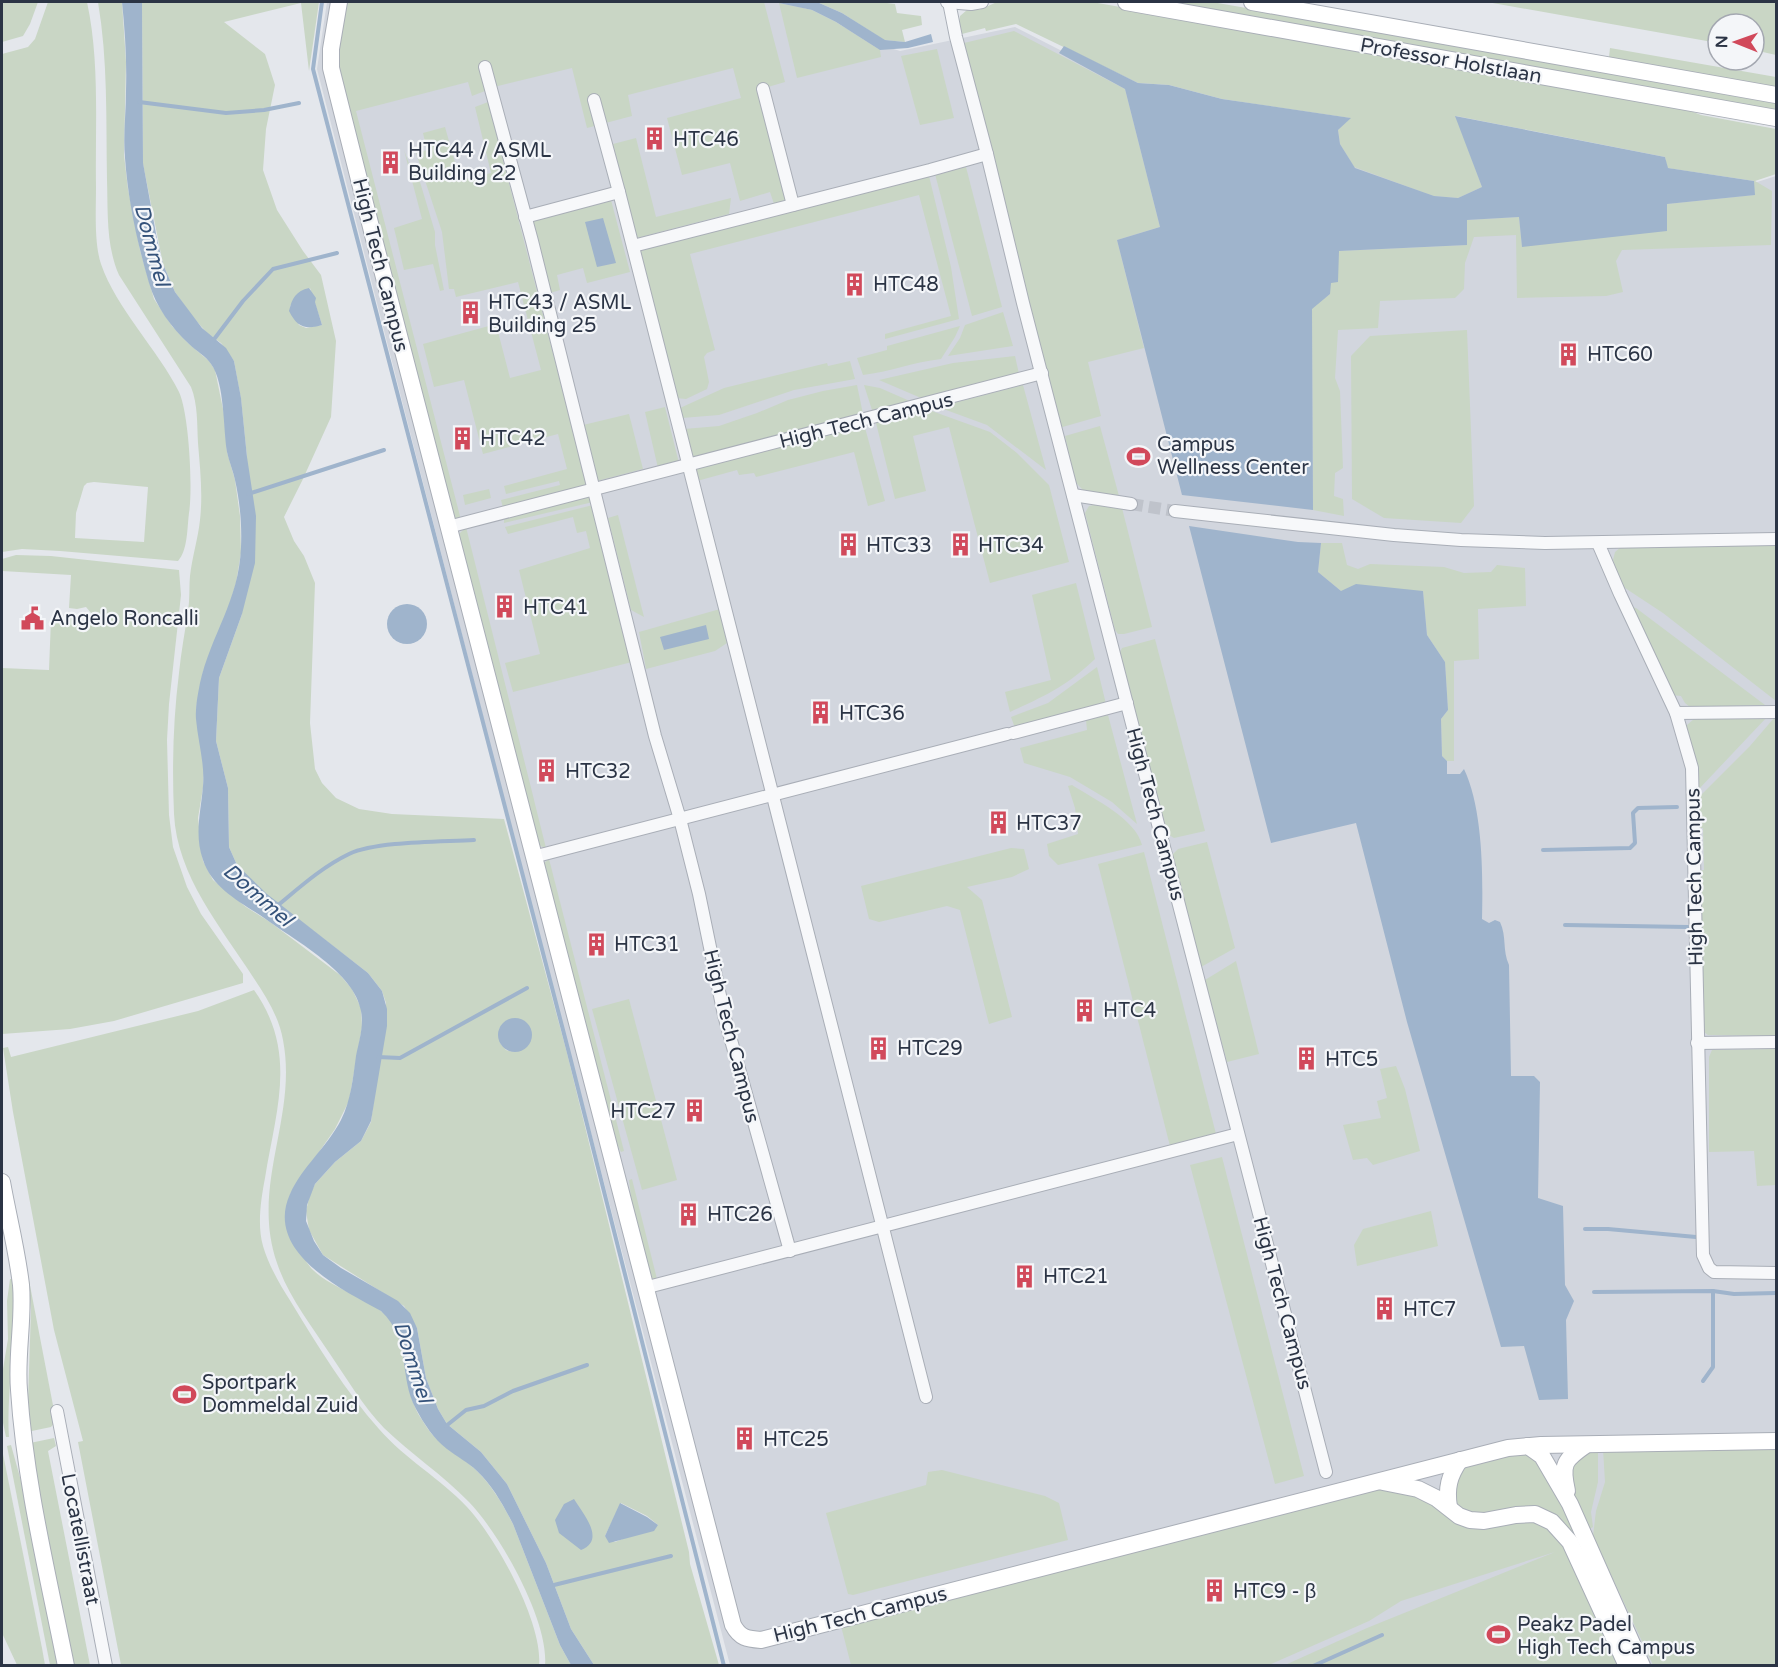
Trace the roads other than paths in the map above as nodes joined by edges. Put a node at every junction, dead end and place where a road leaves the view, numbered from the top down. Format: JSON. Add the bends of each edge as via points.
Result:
{"nodes":[{"id":1,"x":339,"y":2,"type":"edge"},
{"id":2,"x":948,"y":2,"type":"edge"},
{"id":3,"x":982,"y":2,"type":"edge"},
{"id":4,"x":1126,"y":2,"type":"edge"},
{"id":5,"x":1252,"y":2,"type":"edge"},
{"id":6,"x":485,"y":67,"type":"dead end"},
{"id":7,"x":763,"y":89,"type":"dead end"},
{"id":8,"x":1776,"y":95,"type":"edge"},
{"id":9,"x":594,"y":100,"type":"dead end"},
{"id":10,"x":1776,"y":118,"type":"edge"},
{"id":11,"x":987,"y":154,"type":"junction"},
{"id":12,"x":619,"y":192,"type":"junction"},
{"id":13,"x":793,"y":205,"type":"junction"},
{"id":14,"x":525,"y":218,"type":"junction"},
{"id":15,"x":633,"y":246,"type":"junction"},
{"id":16,"x":1042,"y":374,"type":"junction"},
{"id":17,"x":689,"y":465,"type":"junction"},
{"id":18,"x":594,"y":490,"type":"junction"},
{"id":19,"x":1073,"y":495,"type":"junction"},
{"id":20,"x":1131,"y":504,"type":"tunnel mouth"},
{"id":21,"x":1175,"y":511,"type":"tunnel mouth"},
{"id":22,"x":448,"y":527,"type":"junction"},
{"id":23,"x":1776,"y":538,"type":"edge"},
{"id":24,"x":1598,"y":543,"type":"junction"},
{"id":25,"x":1127,"y":704,"type":"junction"},
{"id":26,"x":1776,"y":712,"type":"edge"},
{"id":27,"x":1677,"y":713,"type":"junction"},
{"id":28,"x":772,"y":795,"type":"junction"},
{"id":29,"x":680,"y":819,"type":"junction"},
{"id":30,"x":533,"y":857,"type":"junction"},
{"id":31,"x":1776,"y":1042,"type":"edge"},
{"id":32,"x":1697,"y":1043,"type":"junction"},
{"id":33,"x":1238,"y":1134,"type":"junction"},
{"id":34,"x":2,"y":1182,"type":"edge"},
{"id":35,"x":883,"y":1226,"type":"junction"},
{"id":36,"x":790,"y":1251,"type":"junction"},
{"id":37,"x":1776,"y":1273,"type":"edge"},
{"id":38,"x":644,"y":1288,"type":"junction"},
{"id":39,"x":926,"y":1397,"type":"dead end"},
{"id":40,"x":57,"y":1412,"type":"dead end"},
{"id":41,"x":1776,"y":1441,"type":"edge"},
{"id":42,"x":1586,"y":1445,"type":"junction"},
{"id":43,"x":1528,"y":1446,"type":"junction"},
{"id":44,"x":1460,"y":1460,"type":"junction"},
{"id":45,"x":1329,"y":1481,"type":"junction"},
{"id":46,"x":1377,"y":1481,"type":"junction"},
{"id":47,"x":1570,"y":1504,"type":"junction"},
{"id":48,"x":1449,"y":1507,"type":"junction"},
{"id":49,"x":66,"y":1665,"type":"edge"},
{"id":50,"x":106,"y":1665,"type":"edge"},
{"id":51,"x":1627,"y":1665,"type":"edge"},
{"id":52,"x":1642,"y":1665,"type":"edge"}],
"edges":[{"from":1,"to":22,"type":"street","name":"High Tech Campus","via":[[331,68]]},
{"from":2,"to":3,"type":"street"},
{"from":2,"to":11,"type":"street","name":"High Tech Campus"},
{"from":4,"to":10,"type":"street","name":"Professor Holstlaan"},
{"from":5,"to":8,"type":"street","name":"Professor Holstlaan"},
{"from":6,"to":14,"type":"street","name":"High Tech Campus"},
{"from":7,"to":13,"type":"street"},
{"from":9,"to":12,"type":"street"},
{"from":11,"to":13,"type":"street"},
{"from":11,"to":16,"type":"street","name":"High Tech Campus"},
{"from":12,"to":14,"type":"street"},
{"from":12,"to":15,"type":"street"},
{"from":13,"to":15,"type":"street"},
{"from":14,"to":18,"type":"street","name":"High Tech Campus"},
{"from":15,"to":17,"type":"street"},
{"from":16,"to":17,"type":"street","name":"High Tech Campus"},
{"from":16,"to":19,"type":"street","name":"High Tech Campus"},
{"from":17,"to":18,"type":"street","name":"High Tech Campus"},
{"from":17,"to":28,"type":"street"},
{"from":18,"to":22,"type":"street","name":"High Tech Campus"},
{"from":18,"to":29,"type":"street","name":"High Tech Campus","via":[[655,736]]},
{"from":19,"to":20,"type":"street"},
{"from":19,"to":25,"type":"street","name":"High Tech Campus"},
{"from":21,"to":24,"type":"street","via":[[1461,540]]},
{"from":22,"to":30,"type":"street","name":"High Tech Campus"},
{"from":23,"to":24,"type":"street"},
{"from":24,"to":27,"type":"street","name":"High Tech Campus"},
{"from":25,"to":28,"type":"street","name":"High Tech Campus"},
{"from":25,"to":33,"type":"street","name":"High Tech Campus"},
{"from":26,"to":27,"type":"street"},
{"from":27,"to":32,"type":"street","name":"High Tech Campus","via":[[1692,768]]},
{"from":28,"to":29,"type":"street","name":"High Tech Campus"},
{"from":28,"to":35,"type":"street"},
{"from":29,"to":30,"type":"street","name":"High Tech Campus"},
{"from":29,"to":36,"type":"street","name":"High Tech Campus","via":[[724,1015]]},
{"from":30,"to":38,"type":"street","name":"High Tech Campus"},
{"from":31,"to":32,"type":"street"},
{"from":32,"to":37,"type":"street","name":"High Tech Campus","via":[[1703,1255],[1714,1272]]},
{"from":33,"to":35,"type":"street"},
{"from":33,"to":45,"type":"street","name":"High Tech Campus"},
{"from":34,"to":49,"type":"street","name":"Locatellistraat","via":[[21,1285],[19,1389],[32,1490]]},
{"from":35,"to":36,"type":"street"},
{"from":35,"to":39,"type":"street"},
{"from":36,"to":38,"type":"street"},
{"from":38,"to":45,"type":"street","name":"High Tech Campus","via":[[733,1625],[746,1639],[761,1640]]},
{"from":40,"to":50,"type":"street","name":"Locatellistraat"},
{"from":41,"to":42,"type":"street","name":"High Tech Campus"},
{"from":42,"to":43,"type":"street","name":"High Tech Campus"},
{"from":42,"to":47,"type":"street","via":[[1569,1456],[1564,1467]]},
{"from":43,"to":44,"type":"street","name":"High Tech Campus"},
{"from":43,"to":47,"type":"street","via":[[1542,1456]]},
{"from":44,"to":46,"type":"street","name":"High Tech Campus"},
{"from":44,"to":48,"type":"street","via":[[1448,1485]]},
{"from":45,"to":46,"type":"street","name":"High Tech Campus"},
{"from":46,"to":48,"type":"street","name":"High Tech Campus","via":[[1418,1490]]},
{"from":47,"to":52,"type":"street"},
{"from":48,"to":51,"type":"street","name":"High Tech Campus","via":[[1470,1520],[1535,1514],[1552,1522],[1570,1542]]}]}
